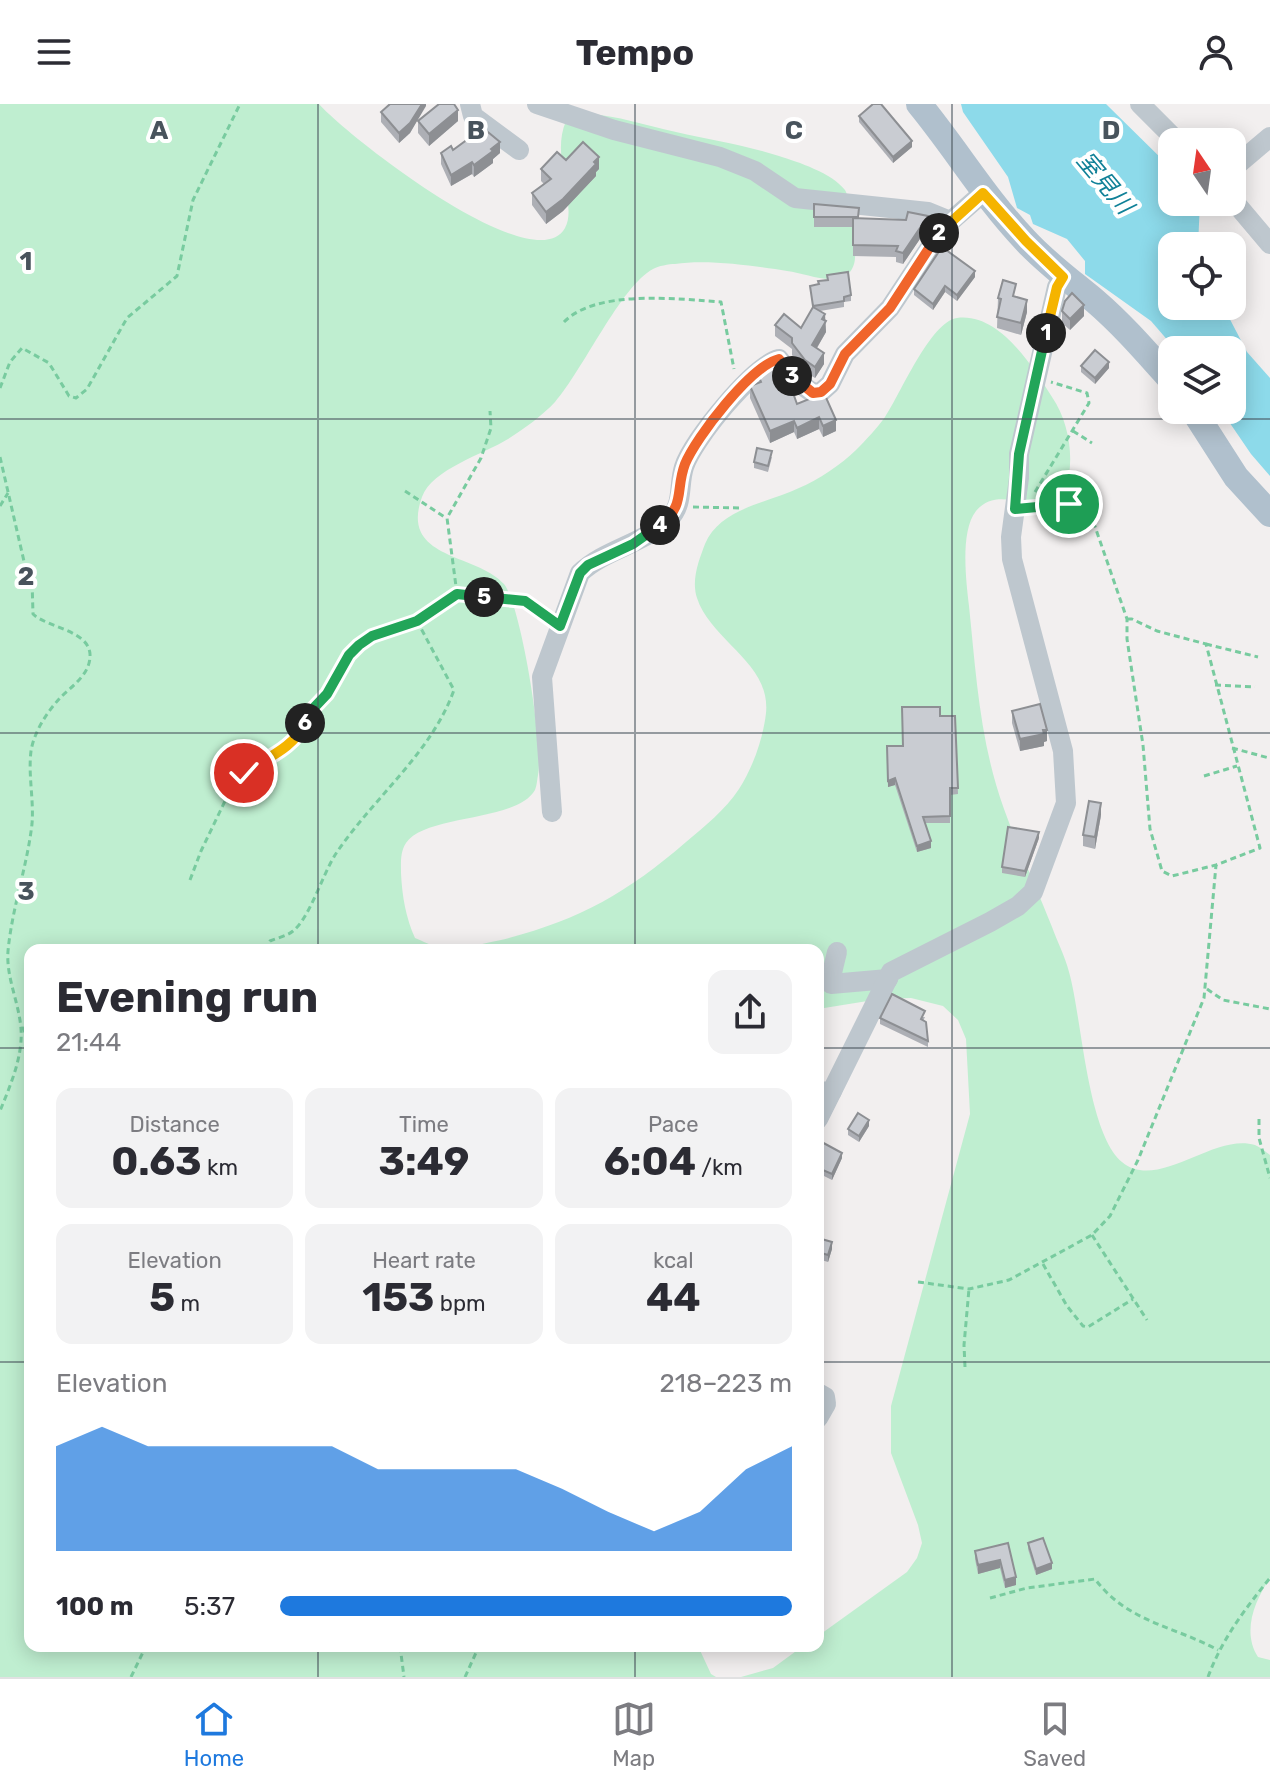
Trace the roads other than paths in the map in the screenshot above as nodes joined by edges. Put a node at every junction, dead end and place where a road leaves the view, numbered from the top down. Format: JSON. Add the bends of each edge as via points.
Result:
{"nodes":[{"id":1,"x":470,"y":104,"type":"edge"},
{"id":2,"x":537,"y":104,"type":"edge"},
{"id":3,"x":1140,"y":104,"type":"edge"},
{"id":4,"x":931,"y":108,"type":"edge"},
{"id":5,"x":1164,"y":128,"type":"edge"},
{"id":6,"x":1270,"y":137,"type":"edge"},
{"id":7,"x":519,"y":150,"type":"dead end"},
{"id":8,"x":1246,"y":157,"type":"edge"},
{"id":9,"x":983,"y":193,"type":"junction"},
{"id":10,"x":1246,"y":216,"type":"edge"},
{"id":11,"x":950,"y":221,"type":"junction"},
{"id":12,"x":1270,"y":244,"type":"edge"},
{"id":13,"x":1063,"y":277,"type":"junction"},
{"id":14,"x":1158,"y":365,"type":"edge"},
{"id":15,"x":1202,"y":424,"type":"edge"},
{"id":16,"x":1270,"y":514,"type":"edge"},
{"id":17,"x":552,"y":812,"type":"dead end"},
{"id":18,"x":837,"y":952,"type":"dead end"},
{"id":19,"x":888,"y":979,"type":"junction"},
{"id":20,"x":825,"y":1091,"type":"edge"}],
"edges":[{"from":1,"to":7,"type":"street","via":[[473,116]]},
{"from":2,"to":11,"type":"street","via":[[720,157],[755,171],[795,198],[928,212]]},
{"from":3,"to":5,"type":"street"},
{"from":4,"to":9,"type":"main road"},
{"from":6,"to":8,"type":"street"},
{"from":9,"to":11,"type":"street"},
{"from":9,"to":13,"type":"main road"},
{"from":10,"to":12,"type":"street"},
{"from":11,"to":17,"type":"street","via":[[890,308],[845,354],[830,384],[813,393],[779,359],[770,361],[696,441],[683,468],[679,504],[669,519],[580,573],[542,677]]},
{"from":13,"to":14,"type":"main road","via":[[1131,334]]},
{"from":13,"to":19,"type":"street","via":[[1019,454],[1012,548],[1063,751],[1066,803],[1033,892],[990,922],[891,972]]},
{"from":15,"to":16,"type":"main road","via":[[1236,477]]},
{"from":18,"to":19,"type":"street","via":[[831,984]]},
{"from":19,"to":20,"type":"street"}]}
